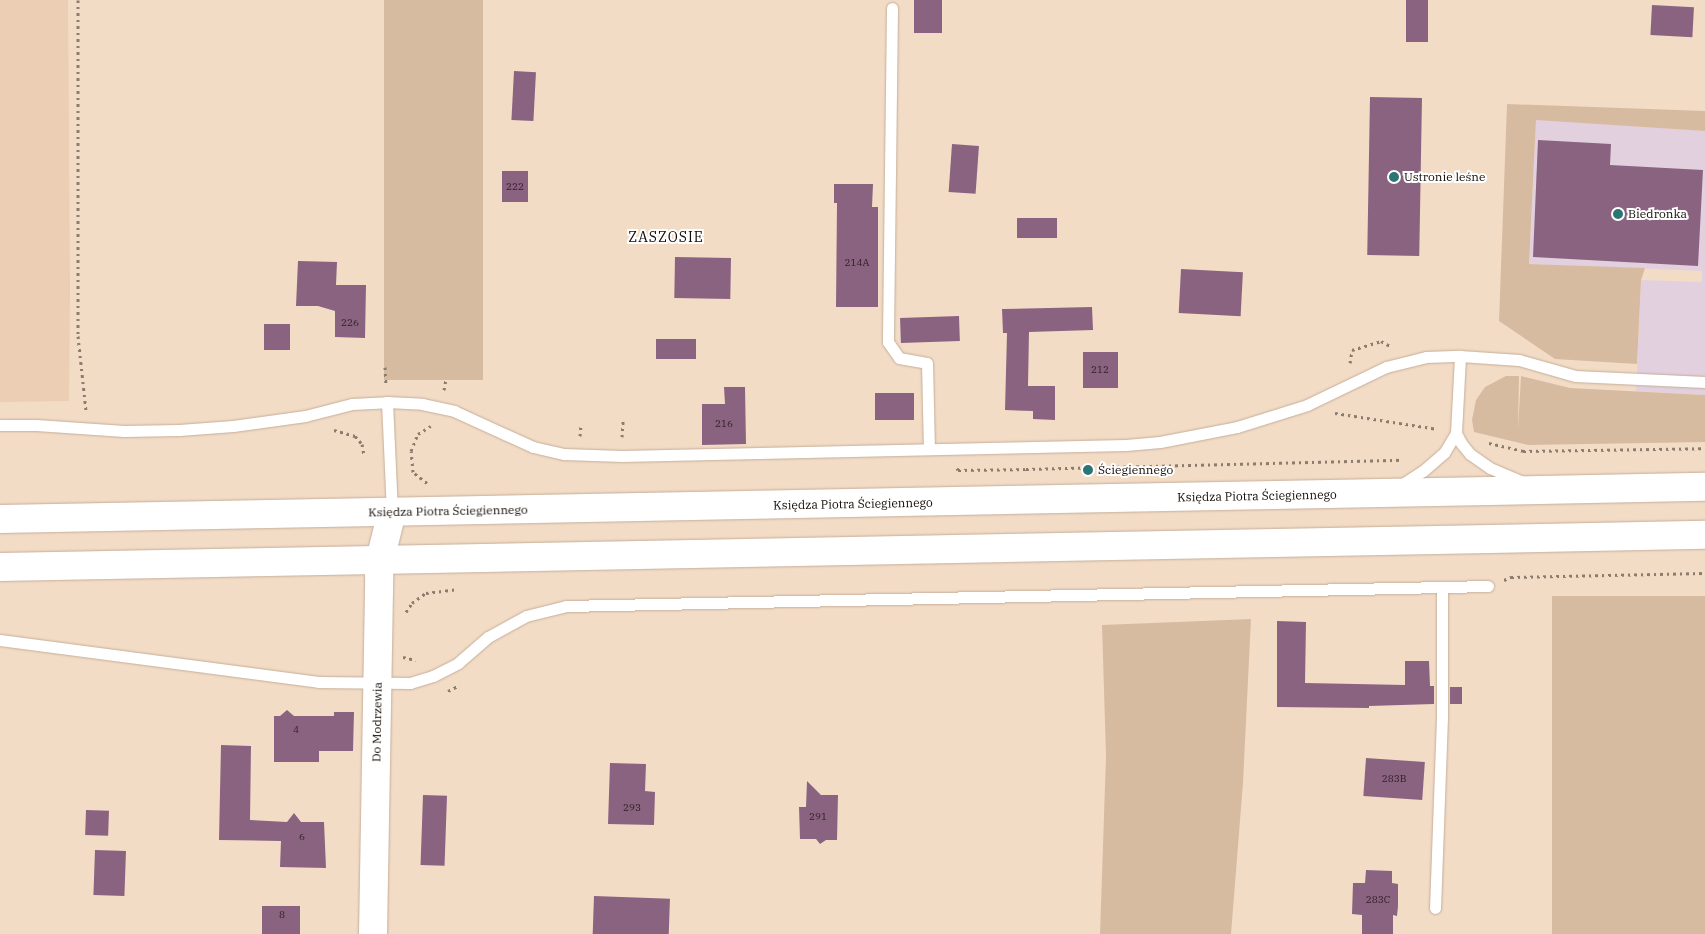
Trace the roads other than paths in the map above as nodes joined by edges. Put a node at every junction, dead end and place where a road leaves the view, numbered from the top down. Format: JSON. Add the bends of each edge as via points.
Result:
{"nodes":[{"id":1,"x":892,"y":8,"type":"dead end"},
{"id":2,"x":1460,"y":356,"type":"junction"},
{"id":3,"x":1705,"y":382,"type":"edge"},
{"id":4,"x":386,"y":402,"type":"junction"},
{"id":5,"x":0,"y":425,"type":"edge"},
{"id":6,"x":1456,"y":433,"type":"junction"},
{"id":7,"x":929,"y":449,"type":"junction"},
{"id":8,"x":1705,"y":487,"type":"edge"},
{"id":9,"x":1550,"y":490,"type":"junction"},
{"id":10,"x":1388,"y":493,"type":"junction"},
{"id":11,"x":392,"y":512,"type":"junction"},
{"id":12,"x":0,"y":519,"type":"edge"},
{"id":13,"x":1705,"y":535,"type":"edge"},
{"id":14,"x":380,"y":560,"type":"junction"},
{"id":15,"x":0,"y":567,"type":"edge"},
{"id":16,"x":1488,"y":586,"type":"road end"},
{"id":17,"x":1442,"y":587,"type":"junction"},
{"id":18,"x":0,"y":640,"type":"edge"},
{"id":19,"x":377,"y":684,"type":"junction"},
{"id":20,"x":1435,"y":908,"type":"dead end"},
{"id":21,"x":373,"y":934,"type":"edge"}],
"edges":[{"from":1,"to":7,"type":"lane","via":[[888,342],[899,358],[927,363]]},
{"from":2,"to":3,"type":"lane","via":[[1519,360],[1575,376]]},
{"from":2,"to":6,"type":"lane"},
{"from":2,"to":7,"type":"lane","via":[[1426,357],[1386,367],[1306,405],[1237,427],[1160,442]]},
{"from":4,"to":5,"type":"lane","via":[[352,404],[305,416],[233,426],[124,431]]},
{"from":4,"to":7,"type":"lane","via":[[422,404],[454,411],[533,448],[564,454],[622,456]]},
{"from":4,"to":11,"type":"lane"},
{"from":6,"to":9,"type":"lane","via":[[1470,454],[1490,468]]},
{"from":6,"to":10,"type":"lane","via":[[1444,453]]},
{"from":8,"to":9,"type":"main road","name":"Księdza Piotra Ściegiennego"},
{"from":9,"to":10,"type":"main road","name":"Księdza Piotra Ściegiennego"},
{"from":10,"to":11,"type":"main road","name":"Księdza Piotra Ściegiennego"},
{"from":11,"to":12,"type":"main road","name":"Księdza Piotra Ściegiennego"},
{"from":11,"to":14,"type":"main road","name":"Do Modrzewia"},
{"from":13,"to":14,"type":"main road"},
{"from":14,"to":15,"type":"main road"},
{"from":14,"to":19,"type":"main road","name":"Do Modrzewia"},
{"from":16,"to":17,"type":"lane"},
{"from":17,"to":19,"type":"lane","via":[[566,606],[526,616],[488,637],[458,663],[433,676],[410,682]]},
{"from":17,"to":20,"type":"lane","via":[[1442,717]]},
{"from":18,"to":19,"type":"lane","via":[[318,682]]},
{"from":19,"to":21,"type":"main road","name":"Do Modrzewia"}]}
